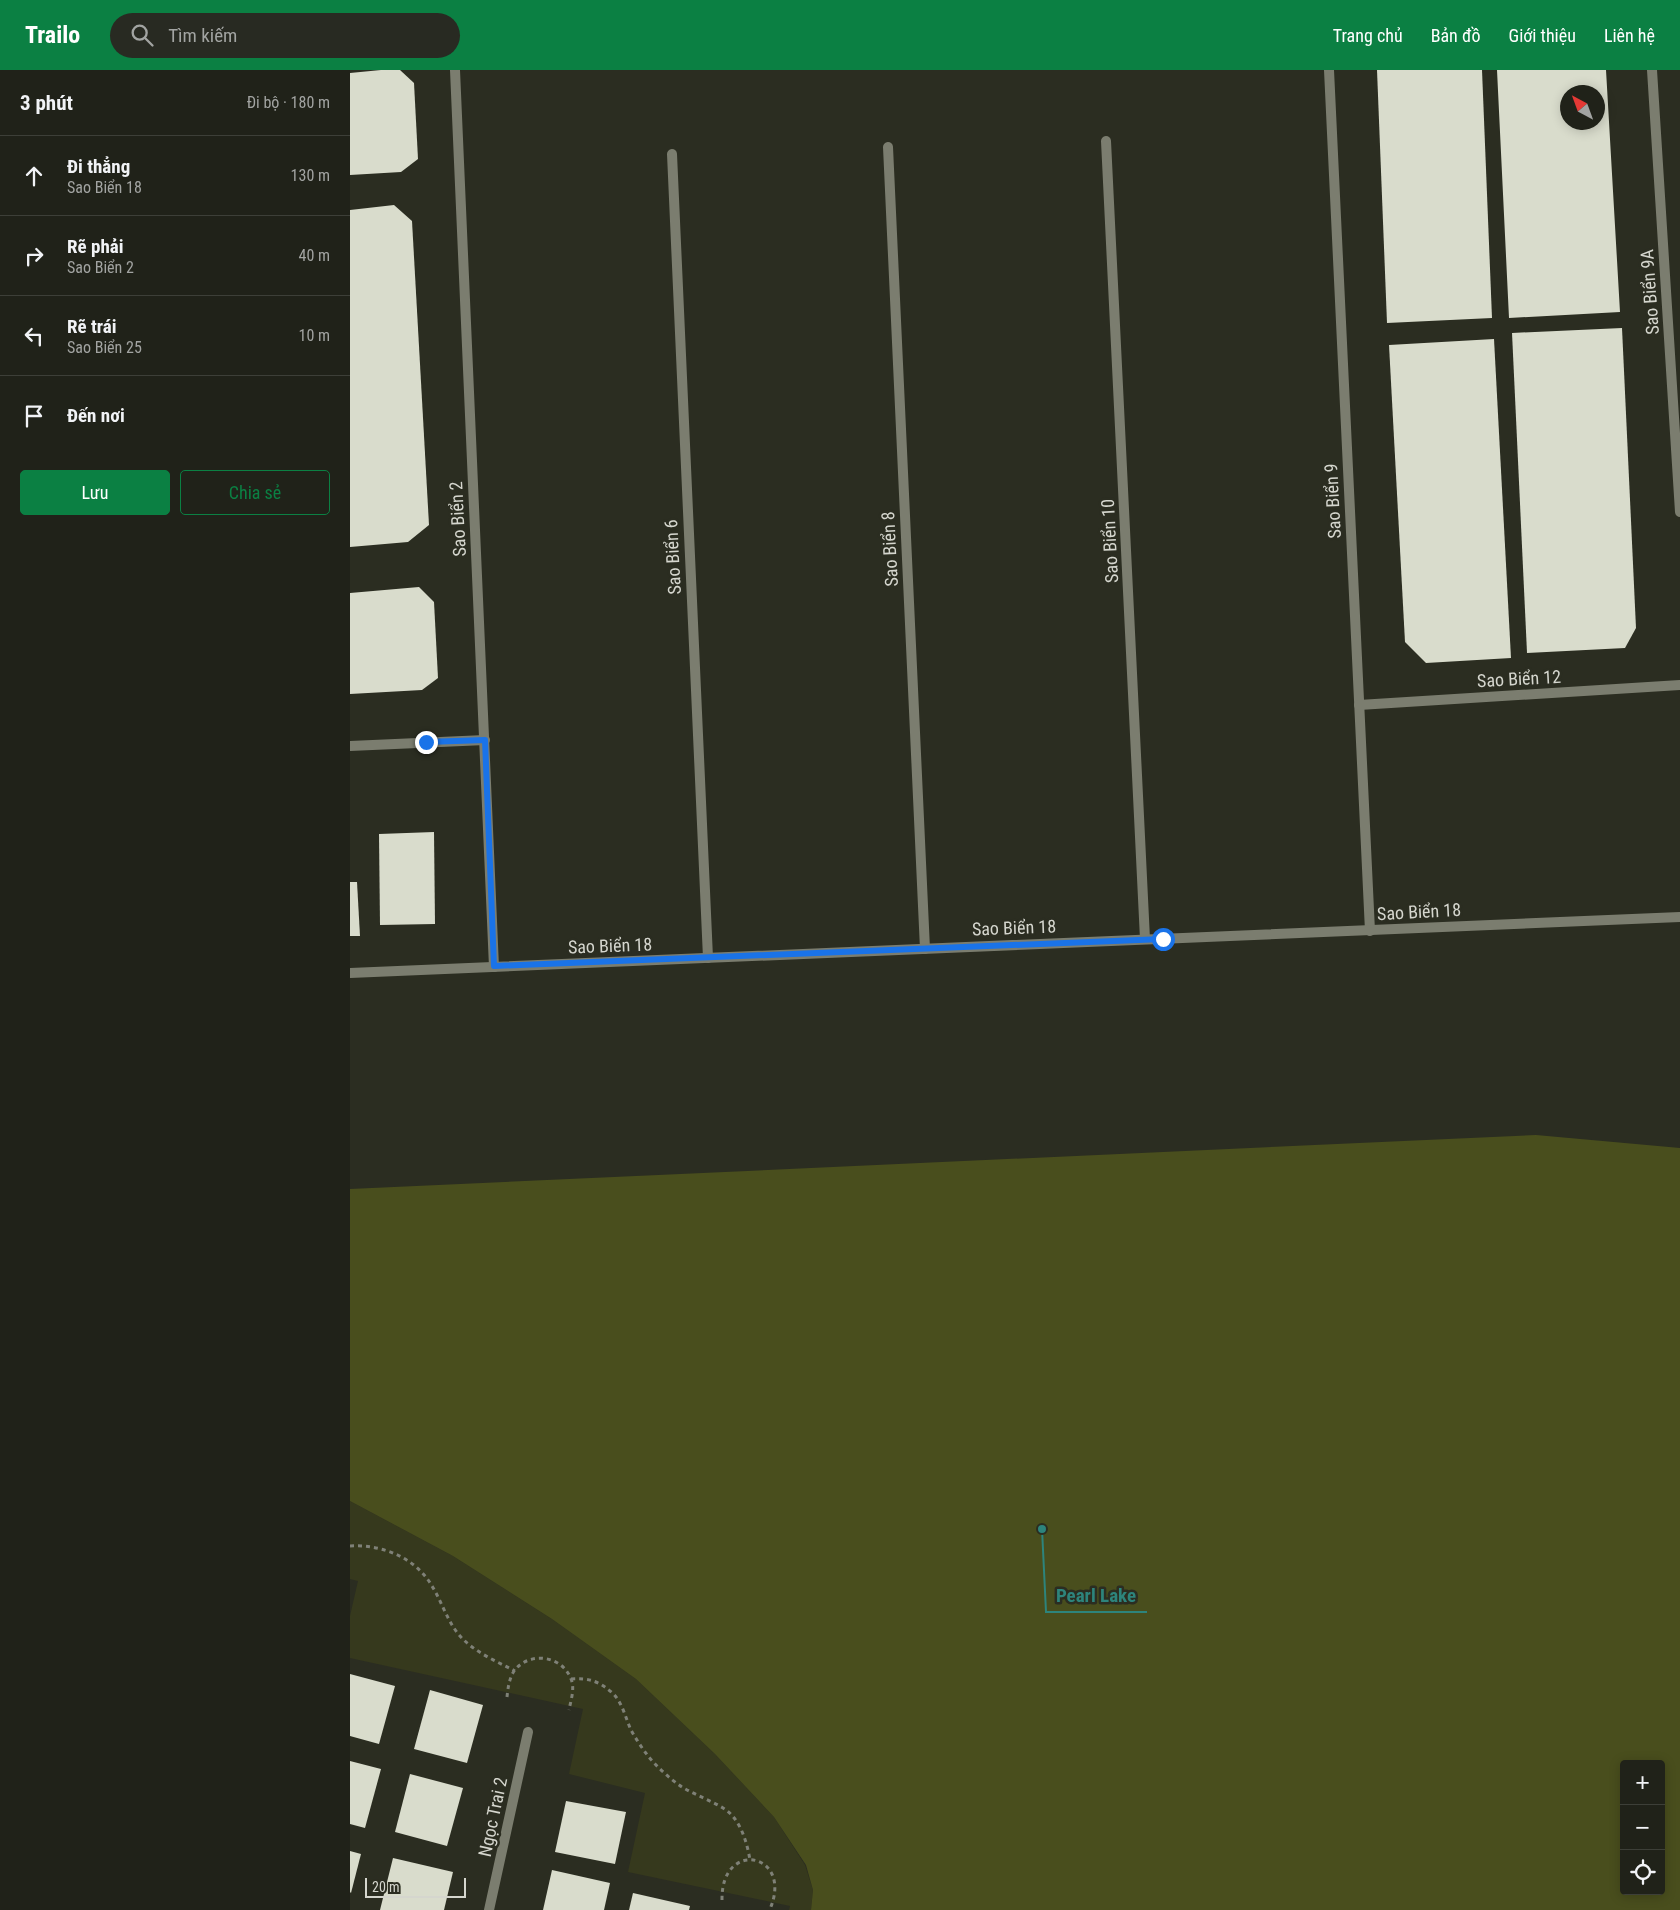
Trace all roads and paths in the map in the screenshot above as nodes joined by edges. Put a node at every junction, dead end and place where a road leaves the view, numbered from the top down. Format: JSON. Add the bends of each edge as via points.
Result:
{"nodes":[{"id":1,"x":455,"y":70,"type":"edge"},
{"id":2,"x":1329,"y":70,"type":"edge"},
{"id":3,"x":1652,"y":70,"type":"edge"},
{"id":4,"x":1106,"y":142,"type":"dead end"},
{"id":5,"x":888,"y":147,"type":"dead end"},
{"id":6,"x":672,"y":154,"type":"dead end"},
{"id":7,"x":1680,"y":512,"type":"edge"},
{"id":8,"x":1680,"y":685,"type":"edge"},
{"id":9,"x":1359,"y":704,"type":"junction"},
{"id":10,"x":485,"y":740,"type":"junction"},
{"id":11,"x":350,"y":746,"type":"edge"},
{"id":12,"x":1680,"y":917,"type":"edge"},
{"id":13,"x":1370,"y":931,"type":"junction"},
{"id":14,"x":1145,"y":939,"type":"junction"},
{"id":15,"x":925,"y":949,"type":"junction"},
{"id":16,"x":708,"y":958,"type":"junction"},
{"id":17,"x":494,"y":966,"type":"junction"},
{"id":18,"x":350,"y":973,"type":"edge"},
{"id":19,"x":350,"y":1546,"type":"edge"},
{"id":20,"x":515,"y":1670,"type":"junction"},
{"id":21,"x":571,"y":1679,"type":"junction"},
{"id":22,"x":507,"y":1697,"type":"dead end"},
{"id":23,"x":569,"y":1710,"type":"dead end"},
{"id":24,"x":528,"y":1732,"type":"dead end"},
{"id":25,"x":750,"y":1860,"type":"junction"},
{"id":26,"x":722,"y":1900,"type":"dead end"},
{"id":27,"x":489,"y":1910,"type":"edge"},
{"id":28,"x":770,"y":1910,"type":"edge"}],
"edges":[{"from":1,"to":10,"type":"street","name":"Sao Biển 2"},
{"from":2,"to":9,"type":"street","name":"Sao Biển 9"},
{"from":3,"to":7,"type":"street","name":"Sao Biển 9A"},
{"from":4,"to":14,"type":"street","name":"Sao Biển 10"},
{"from":5,"to":15,"type":"street","name":"Sao Biển 8"},
{"from":6,"to":16,"type":"street","name":"Sao Biển 6"},
{"from":8,"to":9,"type":"street","name":"Sao Biển 12"},
{"from":9,"to":13,"type":"street","name":"Sao Biển 9"},
{"from":10,"to":11,"type":"street"},
{"from":10,"to":17,"type":"street","name":"Sao Biển 2"},
{"from":12,"to":13,"type":"street","name":"Sao Biển 18"},
{"from":13,"to":14,"type":"street","name":"Sao Biển 18"},
{"from":14,"to":15,"type":"street","name":"Sao Biển 18"},
{"from":15,"to":16,"type":"street","name":"Sao Biển 18"},
{"from":16,"to":17,"type":"street","name":"Sao Biển 18"},
{"from":17,"to":18,"type":"street","name":"Sao Biển 18"},
{"from":19,"to":20,"type":"path","via":[[376,1547],[412,1563],[424,1573],[450,1623],[461,1637],[476,1650]]},
{"from":20,"to":21,"type":"path","via":[[526,1661],[542,1658],[554,1660]]},
{"from":20,"to":22,"type":"path"},
{"from":21,"to":23,"type":"path"},
{"from":21,"to":25,"type":"path","via":[[586,1678],[611,1692],[649,1757],[681,1786],[725,1809],[732,1817],[742,1831]]},
{"from":24,"to":27,"type":"street","name":"Ngọc Trai 2"},
{"from":25,"to":26,"type":"path","via":[[733,1865],[725,1875],[721,1886]]},
{"from":25,"to":28,"type":"path","via":[[768,1866],[773,1874],[775,1899]]}]}
